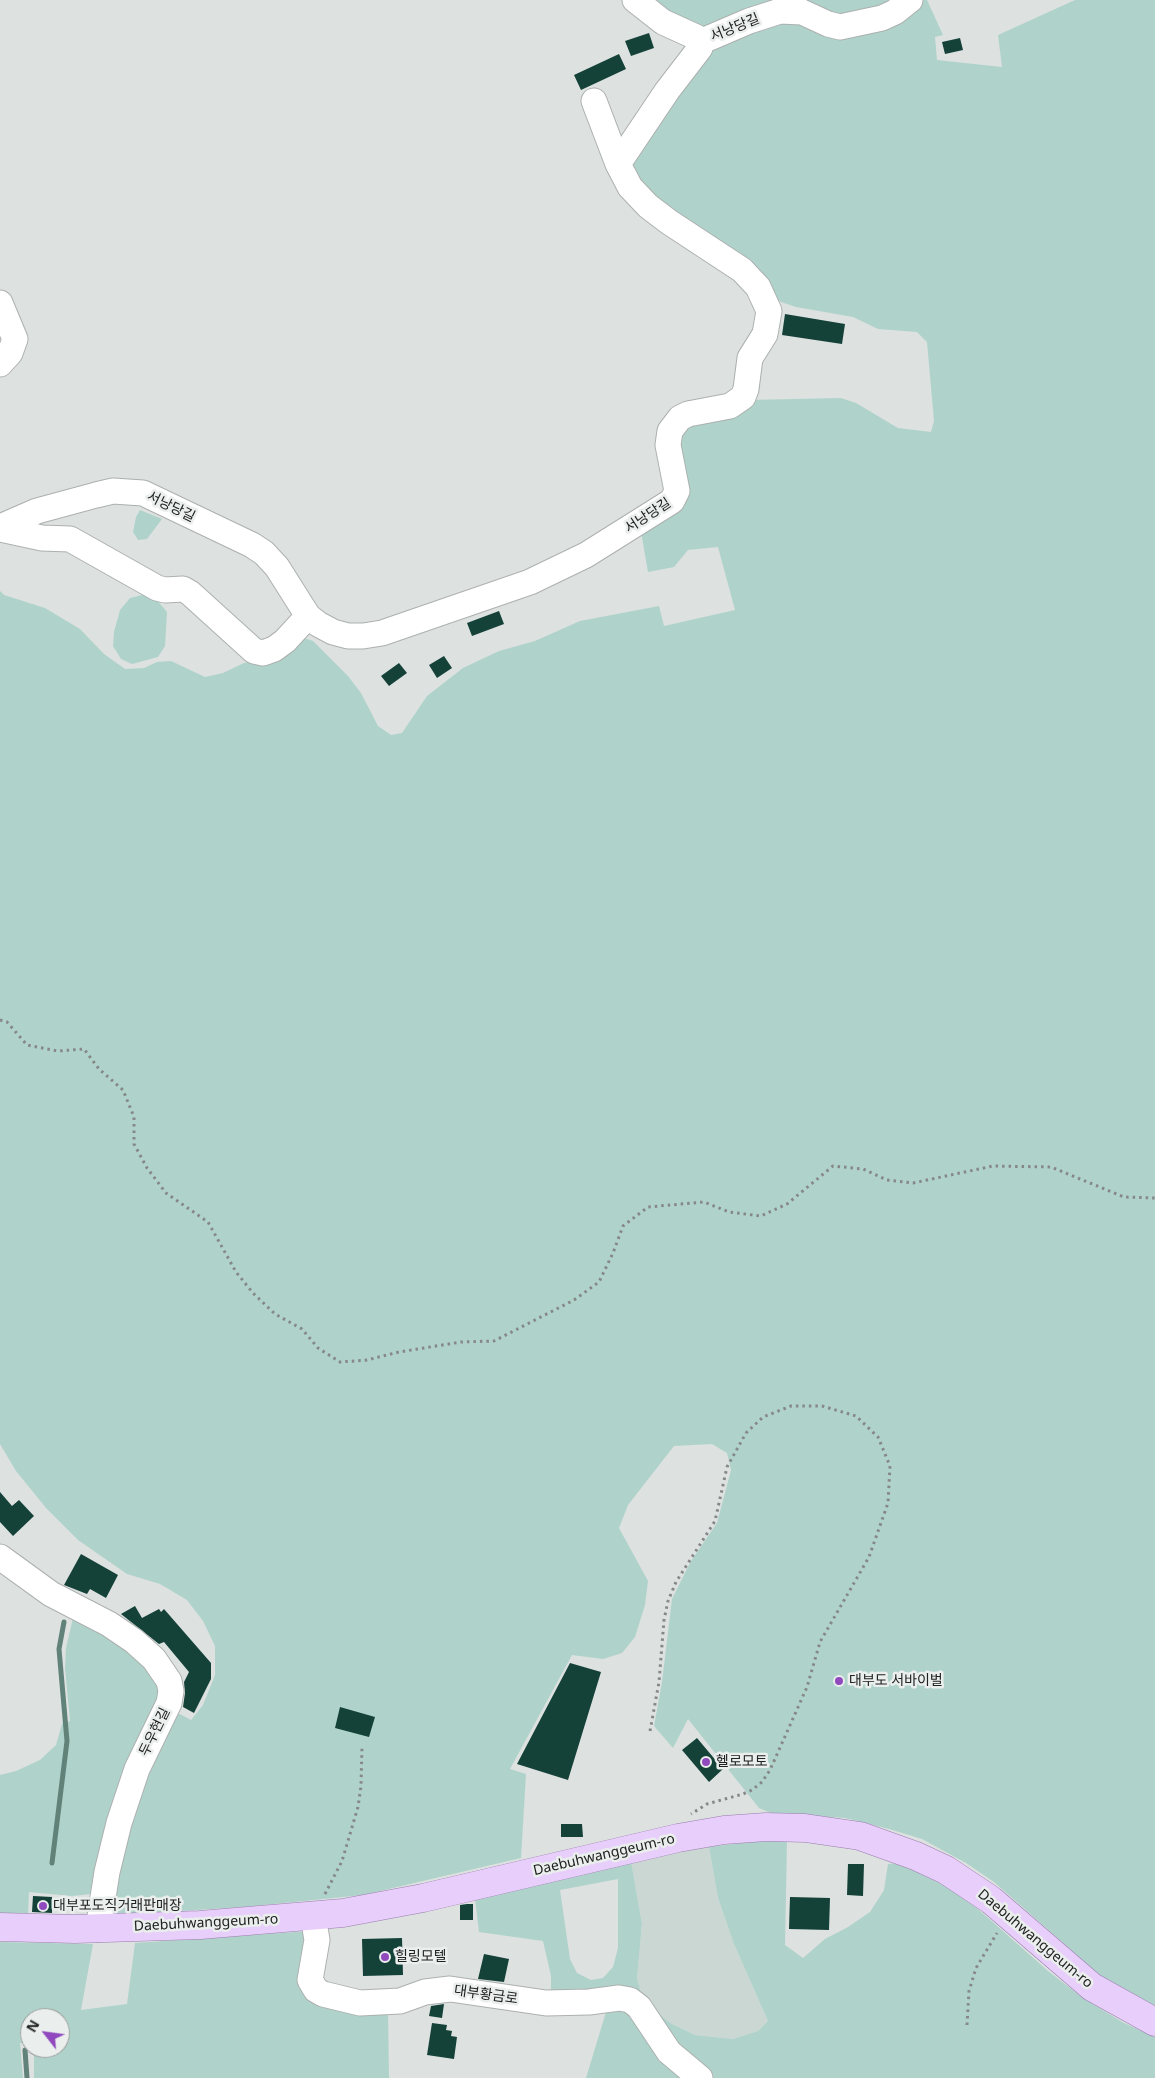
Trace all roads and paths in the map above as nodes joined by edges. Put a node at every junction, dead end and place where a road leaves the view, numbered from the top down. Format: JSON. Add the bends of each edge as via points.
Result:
{"nodes":[{"id":1,"x":635,"y":0,"type":"edge"},
{"id":2,"x":910,"y":0,"type":"edge"},
{"id":3,"x":700,"y":42,"type":"junction"},
{"id":4,"x":594,"y":101,"type":"dead end"},
{"id":5,"x":618,"y":164,"type":"junction"},
{"id":6,"x":0,"y":303,"type":"edge"},
{"id":7,"x":0,"y":364,"type":"edge"},
{"id":8,"x":0,"y":528,"type":"edge"},
{"id":9,"x":308,"y":616,"type":"junction"},
{"id":10,"x":0,"y":1020,"type":"edge"},
{"id":11,"x":1155,"y":1198,"type":"edge"},
{"id":12,"x":0,"y":1558,"type":"edge"},
{"id":13,"x":650,"y":1731,"type":"dead end"},
{"id":14,"x":362,"y":1746,"type":"dead end"},
{"id":15,"x":686,"y":1819,"type":"dead end"},
{"id":16,"x":318,"y":1907,"type":"junction"},
{"id":17,"x":1014,"y":1918,"type":"junction"},
{"id":18,"x":0,"y":1927,"type":"edge"},
{"id":19,"x":98,"y":1928,"type":"junction"},
{"id":20,"x":1155,"y":2022,"type":"edge"},
{"id":21,"x":967,"y":2025,"type":"dead end"},
{"id":22,"x":700,"y":2078,"type":"edge"}],
"edges":[{"from":1,"to":3,"type":"lane","name":"서낭당길","via":[[663,22],[690,33]]},
{"from":2,"to":3,"type":"lane","name":"서낭당길","via":[[882,18],[840,27],[802,12],[780,11]]},
{"from":3,"to":5,"type":"lane","name":"서낭당길","via":[[697,55],[667,90]]},
{"from":4,"to":5,"type":"lane","name":"서낭당길"},
{"from":5,"to":9,"type":"lane","name":"서낭당길","via":[[630,187],[648,206],[751,278],[769,311],[765,334],[750,358],[743,397],[730,406],[688,414],[680,418],[670,431],[668,446],[676,496],[667,505],[586,555],[530,582],[382,633],[348,636],[333,632]]},
{"from":6,"to":7,"type":"lane","via":[[15,338],[10,353]]},
{"from":8,"to":9,"type":"lane","name":"서낭당길","via":[[42,538],[70,540],[158,588],[183,589],[254,651],[274,649]]},
{"from":8,"to":9,"type":"lane","name":"서낭당길","via":[[37,511],[96,495],[113,491],[143,493],[264,553],[286,579]]},
{"from":10,"to":11,"type":"path","via":[[7,1022],[27,1045],[58,1051],[84,1049],[99,1069],[123,1090],[134,1117],[134,1144],[166,1193],[208,1222],[236,1272],[274,1314],[302,1329],[318,1348],[340,1362],[461,1342],[494,1341],[574,1300],[598,1282],[614,1253],[623,1226],[648,1207],[704,1202],[729,1212],[761,1216],[786,1204],[834,1166],[863,1169],[887,1180],[913,1183],[992,1166],[1051,1167],[1124,1197]]},
{"from":12,"to":19,"type":"lane","name":"두우현길","via":[[51,1594],[134,1641],[154,1659],[169,1681],[169,1703],[137,1769],[119,1823]]},
{"from":13,"to":15,"type":"path","via":[[660,1682],[668,1601],[676,1582],[715,1521],[727,1467],[746,1433],[763,1418],[791,1406],[822,1406],[856,1416],[878,1437],[890,1466],[888,1503],[869,1557],[820,1642],[807,1687],[762,1782],[743,1794],[707,1804]]},
{"from":14,"to":16,"type":"path","via":[[361,1786],[351,1834],[342,1861]]},
{"from":16,"to":17,"type":"main road","name":"Daebuhwanggeum-ro","via":[[423,1898],[678,1838],[766,1826],[835,1831],[884,1843],[946,1870]]},
{"from":16,"to":19,"type":"main road","name":"Daebuhwanggeum-ro","via":[[200,1925]]},
{"from":16,"to":22,"type":"lane","name":"대부황금로","via":[[317,1940],[310,1980],[323,1994],[360,2003],[400,2001],[426,1992],[450,1990],[546,2003],[630,2000],[639,2007],[670,2052]]},
{"from":17,"to":20,"type":"main road","name":"Daebuhwanggeum-ro","via":[[1092,1987]]},
{"from":17,"to":21,"type":"path","via":[[998,1932],[976,1968],[969,1991]]},
{"from":18,"to":19,"type":"main road","name":"Daebuhwanggeum-ro"}]}
